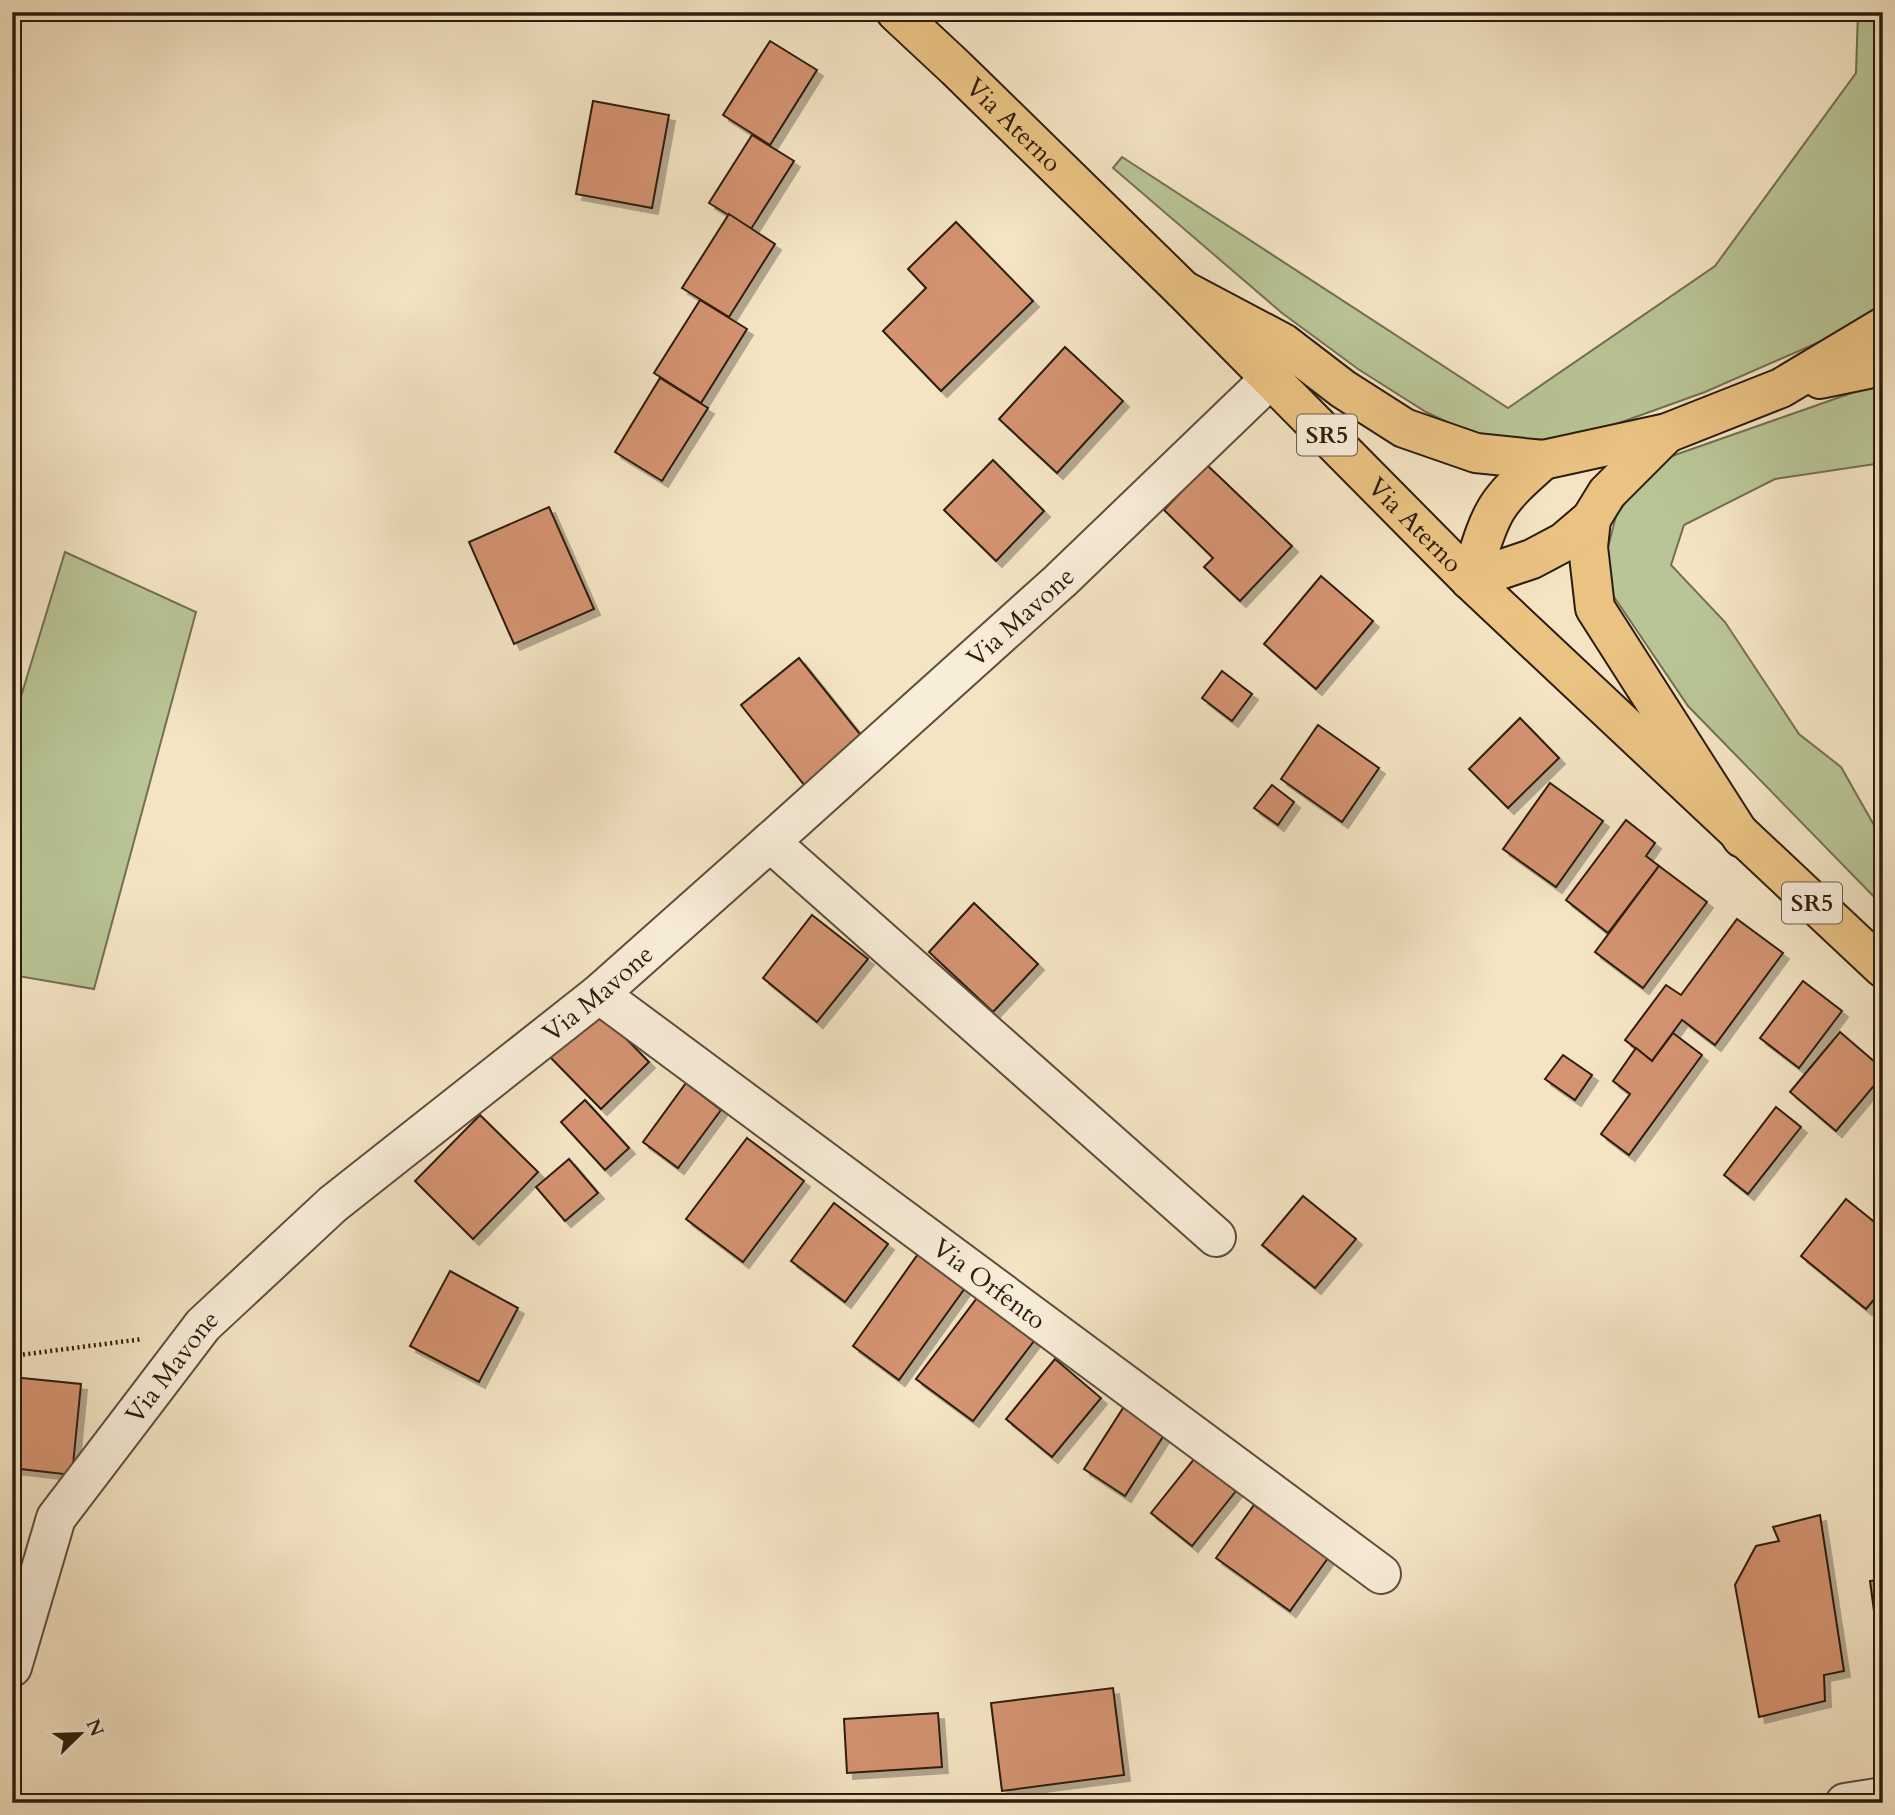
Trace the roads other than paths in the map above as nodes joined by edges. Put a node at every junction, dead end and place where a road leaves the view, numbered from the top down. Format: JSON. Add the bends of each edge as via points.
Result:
{"nodes":[{"id":1,"x":896,"y":12,"type":"edge"},
{"id":2,"x":1183,"y":290,"type":"junction"},
{"id":3,"x":1883,"y":327,"type":"edge"},
{"id":4,"x":1883,"y":366,"type":"edge"},
{"id":5,"x":1271,"y":378,"type":"junction"},
{"id":6,"x":1781,"y":388,"type":"junction"},
{"id":7,"x":1667,"y":433,"type":"junction"},
{"id":8,"x":1543,"y":460,"type":"junction"},
{"id":9,"x":1591,"y":519,"type":"junction"},
{"id":10,"x":1470,"y":580,"type":"junction"},
{"id":11,"x":1742,"y":838,"type":"junction"},
{"id":12,"x":770,"y":842,"type":"junction"},
{"id":13,"x":1883,"y":968,"type":"edge"},
{"id":14,"x":599,"y":994,"type":"junction"},
{"id":15,"x":1216,"y":1237,"type":"dead end"},
{"id":16,"x":1381,"y":1574,"type":"dead end"},
{"id":17,"x":12,"y":1667,"type":"edge"},
{"id":18,"x":1883,"y":1797,"type":"edge"},
{"id":19,"x":1845,"y":1803,"type":"edge"}],
"edges":[{"from":1,"to":2,"type":"main road","name":"Via Aterno","number":"SR5"},
{"from":2,"to":5,"type":"main road","name":"Via Aterno","number":"SR5"},
{"from":2,"to":8,"type":"main road","via":[[1283,343],[1342,389],[1404,428],[1476,453]]},
{"from":3,"to":6,"type":"main road"},
{"from":4,"to":6,"type":"main road"},
{"from":5,"to":10,"type":"main road","name":"Via Aterno","number":"SR5"},
{"from":5,"to":12,"type":"street","name":"Via Mavone","via":[[1060,581]]},
{"from":6,"to":7,"type":"main road"},
{"from":7,"to":8,"type":"main road"},
{"from":7,"to":9,"type":"main road","via":[[1607,493]]},
{"from":8,"to":10,"type":"main road","via":[[1496,509]]},
{"from":9,"to":10,"type":"main road","via":[[1564,542],[1532,559]]},
{"from":9,"to":11,"type":"main road","via":[[1588,547],[1595,608]]},
{"from":10,"to":11,"type":"main road","name":"Via Aterno","number":"SR5"},
{"from":11,"to":13,"type":"main road","name":"Via Aterno","number":"SR5"},
{"from":12,"to":14,"type":"street","name":"Via Mavone"},
{"from":12,"to":15,"type":"street"},
{"from":14,"to":16,"type":"street","name":"Via Orfento"},
{"from":14,"to":17,"type":"street","name":"Via Mavone","via":[[333,1204],[203,1325],[55,1518]]},
{"from":18,"to":19,"type":"street"}]}
